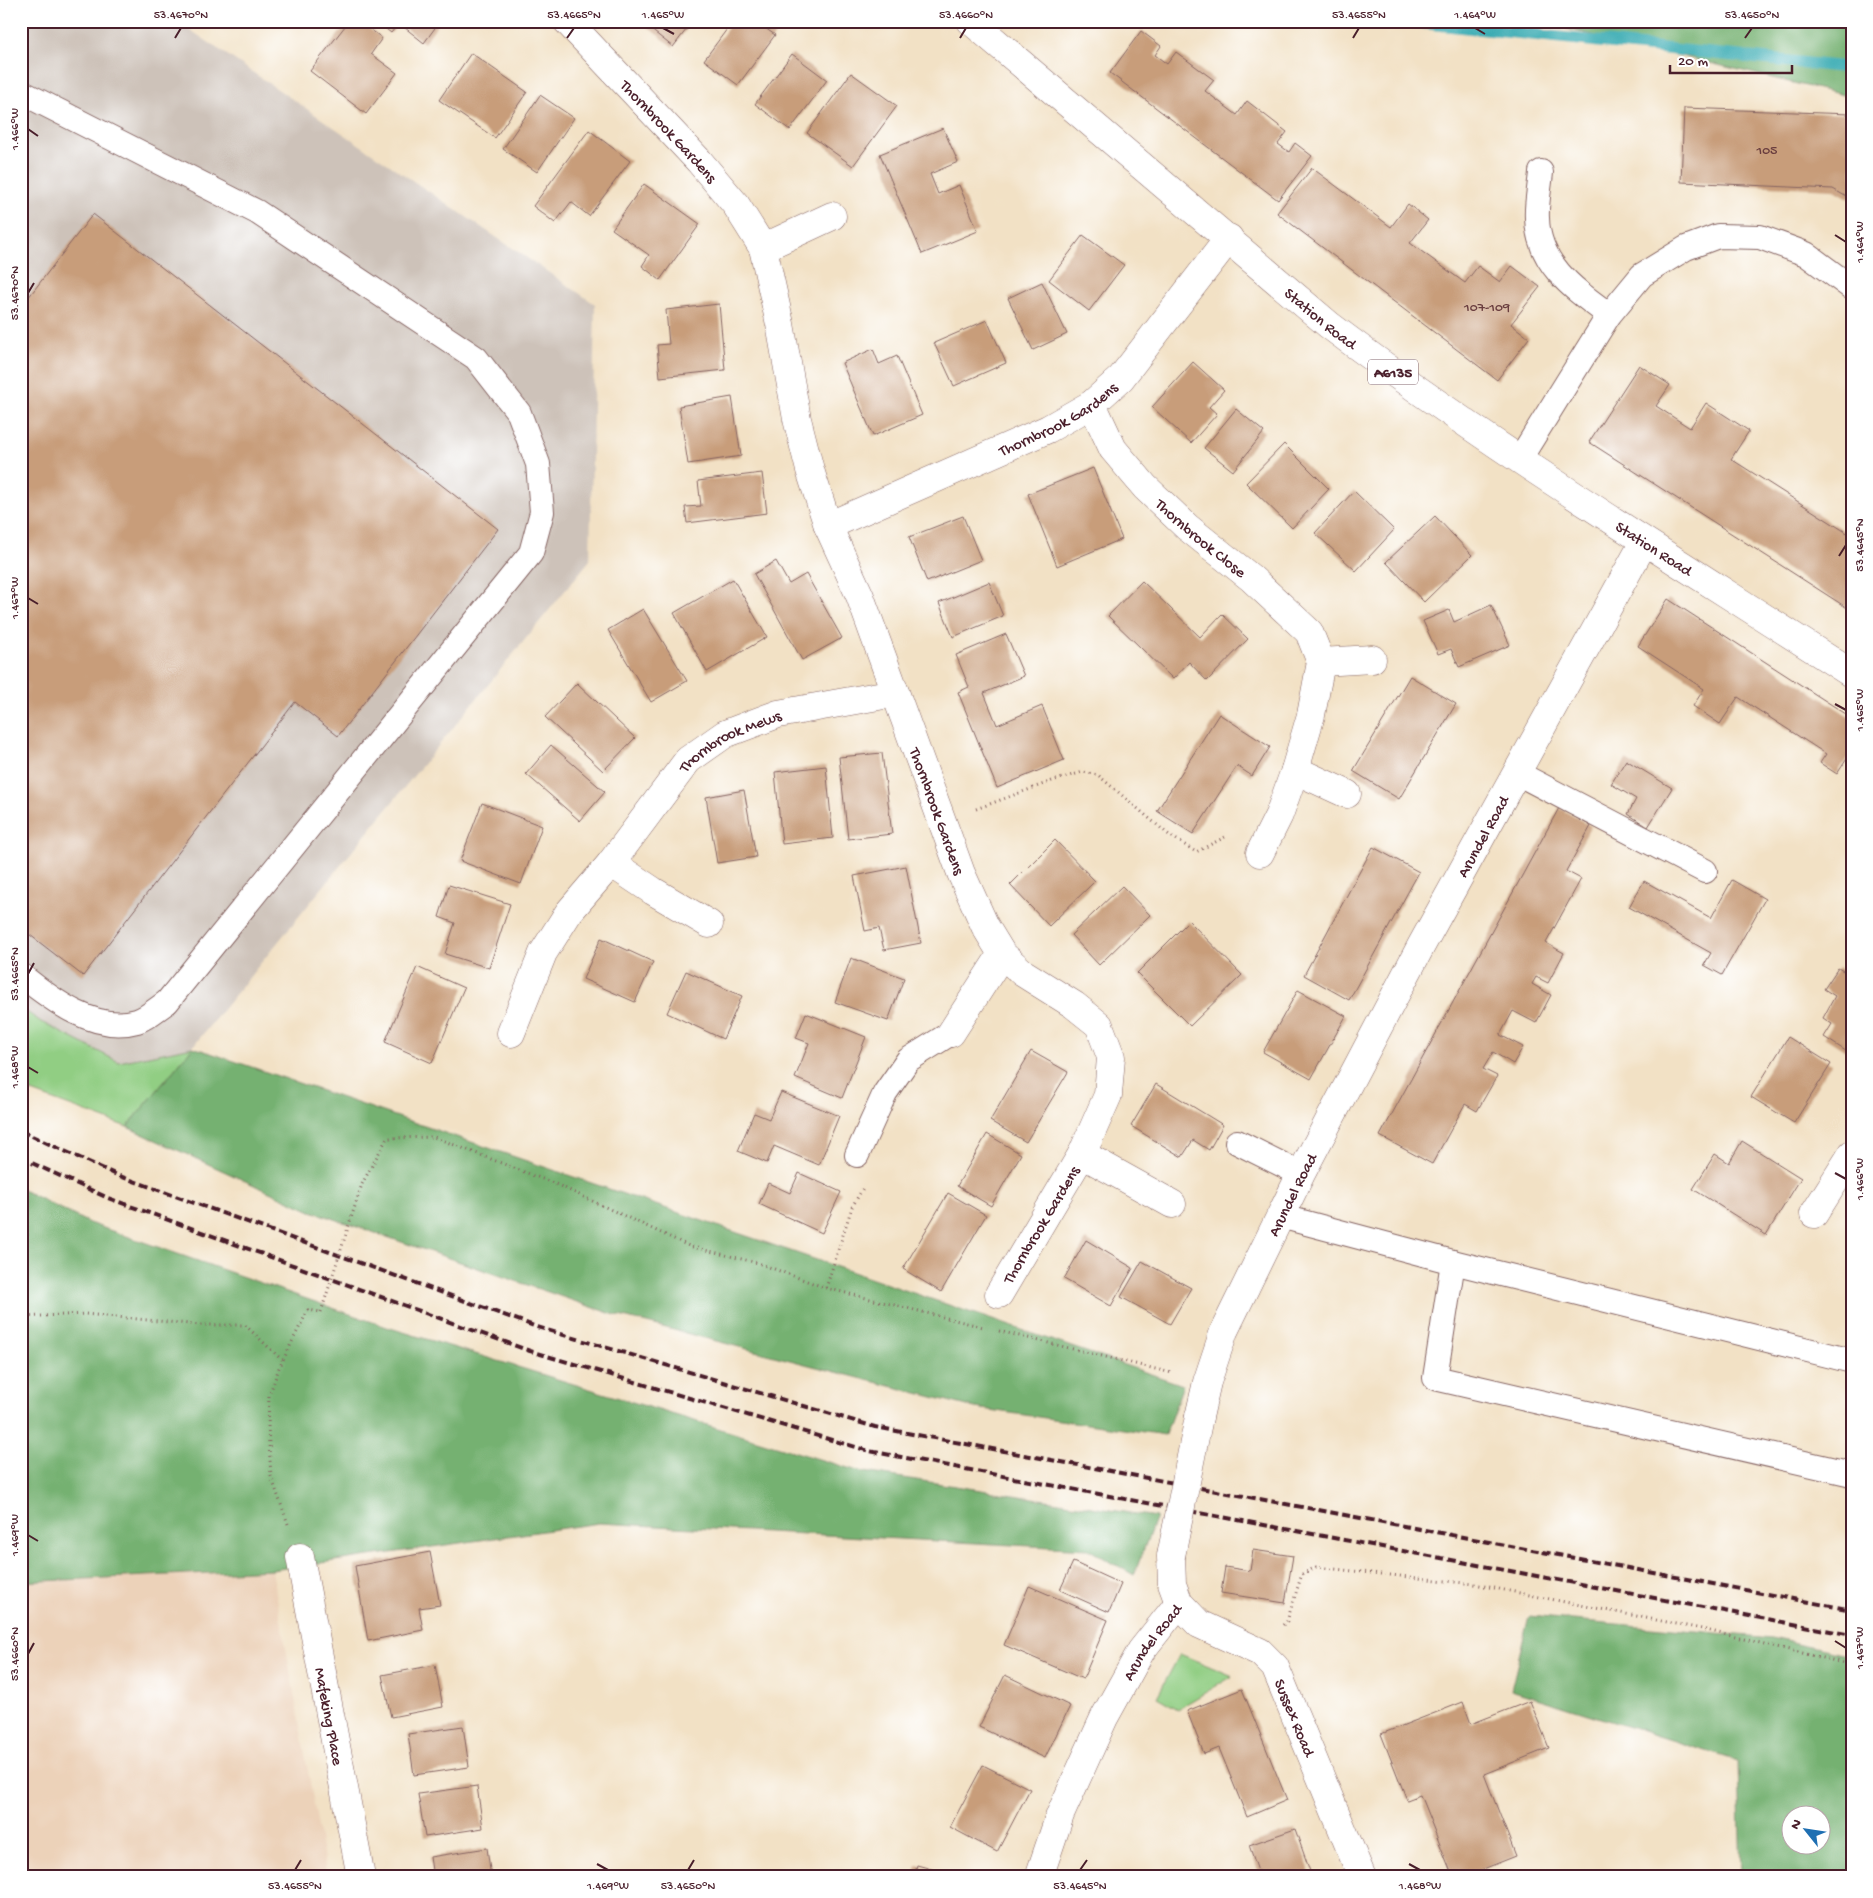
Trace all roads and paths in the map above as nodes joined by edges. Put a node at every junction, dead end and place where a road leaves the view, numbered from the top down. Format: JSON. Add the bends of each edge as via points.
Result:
{"nodes":[{"id":1,"x":567,"y":21,"type":"edge"},
{"id":2,"x":971,"y":21,"type":"edge"},
{"id":3,"x":1822,"y":21,"type":"edge"},
{"id":4,"x":1852,"y":25,"type":"edge"},
{"id":5,"x":21,"y":92,"type":"edge"},
{"id":6,"x":1541,"y":172,"type":"dead end"},
{"id":7,"x":832,"y":216,"type":"dead end"},
{"id":8,"x":1230,"y":238,"type":"junction"},
{"id":9,"x":763,"y":248,"type":"junction"},
{"id":10,"x":1852,"y":288,"type":"edge"},
{"id":11,"x":1609,"y":315,"type":"junction"},
{"id":12,"x":1092,"y":404,"type":"junction"},
{"id":13,"x":1519,"y":460,"type":"junction"},
{"id":14,"x":828,"y":526,"type":"junction"},
{"id":15,"x":1644,"y":542,"type":"junction"},
{"id":16,"x":1372,"y":659,"type":"dead end"},
{"id":17,"x":1321,"y":662,"type":"junction"},
{"id":18,"x":1852,"y":674,"type":"edge"},
{"id":19,"x":895,"y":693,"type":"junction"},
{"id":20,"x":1295,"y":770,"type":"junction"},
{"id":21,"x":1517,"y":774,"type":"junction"},
{"id":22,"x":1348,"y":794,"type":"dead end"},
{"id":23,"x":1279,"y":815,"type":"junction"},
{"id":24,"x":944,"y":820,"type":"junction"},
{"id":25,"x":1260,"y":853,"type":"dead end"},
{"id":26,"x":610,"y":863,"type":"junction"},
{"id":27,"x":1705,"y":871,"type":"dead end"},
{"id":28,"x":709,"y":924,"type":"dead end"},
{"id":29,"x":1002,"y":954,"type":"junction"},
{"id":30,"x":21,"y":975,"type":"edge"},
{"id":31,"x":511,"y":1033,"type":"dead end"},
{"id":32,"x":950,"y":1033,"type":"joint"},
{"id":33,"x":1237,"y":1142,"type":"dead end"},
{"id":34,"x":1082,"y":1154,"type":"junction"},
{"id":35,"x":1852,"y":1154,"type":"edge"},
{"id":36,"x":857,"y":1155,"type":"dead end"},
{"id":37,"x":1301,"y":1174,"type":"junction"},
{"id":38,"x":1172,"y":1204,"type":"dead end"},
{"id":39,"x":1814,"y":1214,"type":"dead end"},
{"id":40,"x":1280,"y":1216,"type":"junction"},
{"id":41,"x":1453,"y":1262,"type":"junction"},
{"id":42,"x":998,"y":1294,"type":"dead end"},
{"id":43,"x":21,"y":1317,"type":"edge"},
{"id":44,"x":988,"y":1328,"type":"dead end"},
{"id":45,"x":997,"y":1330,"type":"dead end"},
{"id":46,"x":282,"y":1360,"type":"junction"},
{"id":47,"x":1852,"y":1361,"type":"edge"},
{"id":48,"x":1207,"y":1382,"type":"junction"},
{"id":49,"x":1852,"y":1474,"type":"edge"},
{"id":50,"x":300,"y":1558,"type":"joint"},
{"id":51,"x":1179,"y":1603,"type":"junction"},
{"id":52,"x":1260,"y":1652,"type":"junction"},
{"id":53,"x":1852,"y":1665,"type":"edge"},
{"id":54,"x":360,"y":1877,"type":"edge"},
{"id":55,"x":1039,"y":1877,"type":"edge"},
{"id":56,"x":1362,"y":1877,"type":"edge"}],
"edges":[{"from":1,"to":9,"type":"street","name":"Thornbrook Gardens","via":[[699,161],[736,205]]},
{"from":2,"to":8,"type":"street","name":"Station Road","number":"A6135"},
{"from":3,"to":4,"type":"path"},
{"from":5,"to":30,"type":"lane","via":[[257,212],[476,358],[519,413],[538,464],[542,512],[531,553],[167,1002],[139,1021],[114,1024],[80,1014]]},
{"from":6,"to":11,"type":"lane","via":[[1536,218],[1544,253],[1568,285]]},
{"from":7,"to":9,"type":"street"},
{"from":8,"to":12,"type":"street","name":"Thornbrook Gardens","via":[[1121,378]]},
{"from":8,"to":13,"type":"street","name":"Station Road","number":"A6135","via":[[1329,325]]},
{"from":9,"to":14,"type":"street","name":"Thornbrook Gardens","via":[[797,419]]},
{"from":10,"to":11,"type":"lane","via":[[1806,254],[1760,237],[1718,236],[1686,248],[1642,275]]},
{"from":11,"to":13,"type":"lane"},
{"from":12,"to":14,"type":"street","name":"Thornbrook Gardens","via":[[1048,429]]},
{"from":12,"to":17,"type":"street","name":"Thornbrook Close","via":[[1113,449],[1145,488],[1309,632]]},
{"from":13,"to":15,"type":"street","name":"Station Road","number":"A6135"},
{"from":14,"to":19,"type":"street","name":"Thornbrook Gardens","via":[[860,596]]},
{"from":15,"to":18,"type":"street","name":"Station Road","number":"A6135"},
{"from":15,"to":21,"type":"street","name":"Arundel Road"},
{"from":16,"to":17,"type":"street"},
{"from":17,"to":20,"type":"street","via":[[1311,715]]},
{"from":19,"to":24,"type":"street","name":"Thornbrook Gardens"},
{"from":19,"to":26,"type":"street","name":"Thornbrook Mews","via":[[778,714],[725,734],[688,760]]},
{"from":20,"to":22,"type":"street"},
{"from":20,"to":23,"type":"street"},
{"from":21,"to":27,"type":"lane"},
{"from":21,"to":37,"type":"street","name":"Arundel Road"},
{"from":23,"to":24,"type":"path","via":[[1232,833],[1196,852],[1168,835],[1098,775],[1083,772],[1052,780]]},
{"from":23,"to":25,"type":"street"},
{"from":24,"to":29,"type":"street","name":"Thornbrook Gardens","via":[[961,873],[985,926]]},
{"from":26,"to":28,"type":"street"},
{"from":26,"to":31,"type":"street","name":"Thornbrook Mews","via":[[569,912],[543,953]]},
{"from":29,"to":32,"type":"street"},
{"from":29,"to":34,"type":"street","name":"Thornbrook Gardens","via":[[1023,973],[1099,1025],[1111,1058],[1108,1095]]},
{"from":32,"to":36,"type":"lane","via":[[908,1060],[885,1093]]},
{"from":33,"to":37,"type":"lane"},
{"from":34,"to":38,"type":"street","name":"Thornbrook Gardens"},
{"from":34,"to":42,"type":"street","name":"Thornbrook Gardens"},
{"from":35,"to":39,"type":"street"},
{"from":37,"to":40,"type":"street","name":"Arundel Road"},
{"from":40,"to":41,"type":"lane"},
{"from":40,"to":48,"type":"street","name":"Arundel Road","via":[[1224,1331]]},
{"from":41,"to":47,"type":"lane"},
{"from":41,"to":49,"type":"lane","via":[[1435,1378]]},
{"from":43,"to":46,"type":"path","via":[[85,1314],[244,1326]]},
{"from":44,"to":46,"type":"path","bridge":true,"via":[[826,1288],[758,1263],[689,1246],[558,1185],[434,1137],[387,1138],[362,1184],[321,1312],[308,1310]]},
{"from":45,"to":48,"type":"path"},
{"from":46,"to":50,"type":"path","via":[[269,1396],[271,1476]]},
{"from":48,"to":51,"type":"street","name":"Arundel Road","bridge":true,"via":[[1171,1556],[1172,1584]]},
{"from":50,"to":54,"type":"street","name":"Mafeking Place"},
{"from":51,"to":52,"type":"street","name":"Sussex Road","via":[[1199,1624]]},
{"from":51,"to":55,"type":"street","name":"Arundel Road","via":[[1141,1651],[1104,1718],[1060,1815]]},
{"from":52,"to":53,"type":"path","via":[[1287,1621],[1302,1574],[1316,1567],[1474,1584],[1702,1629]]},
{"from":52,"to":56,"type":"street","name":"Sussex Road","via":[[1275,1667]]}]}
